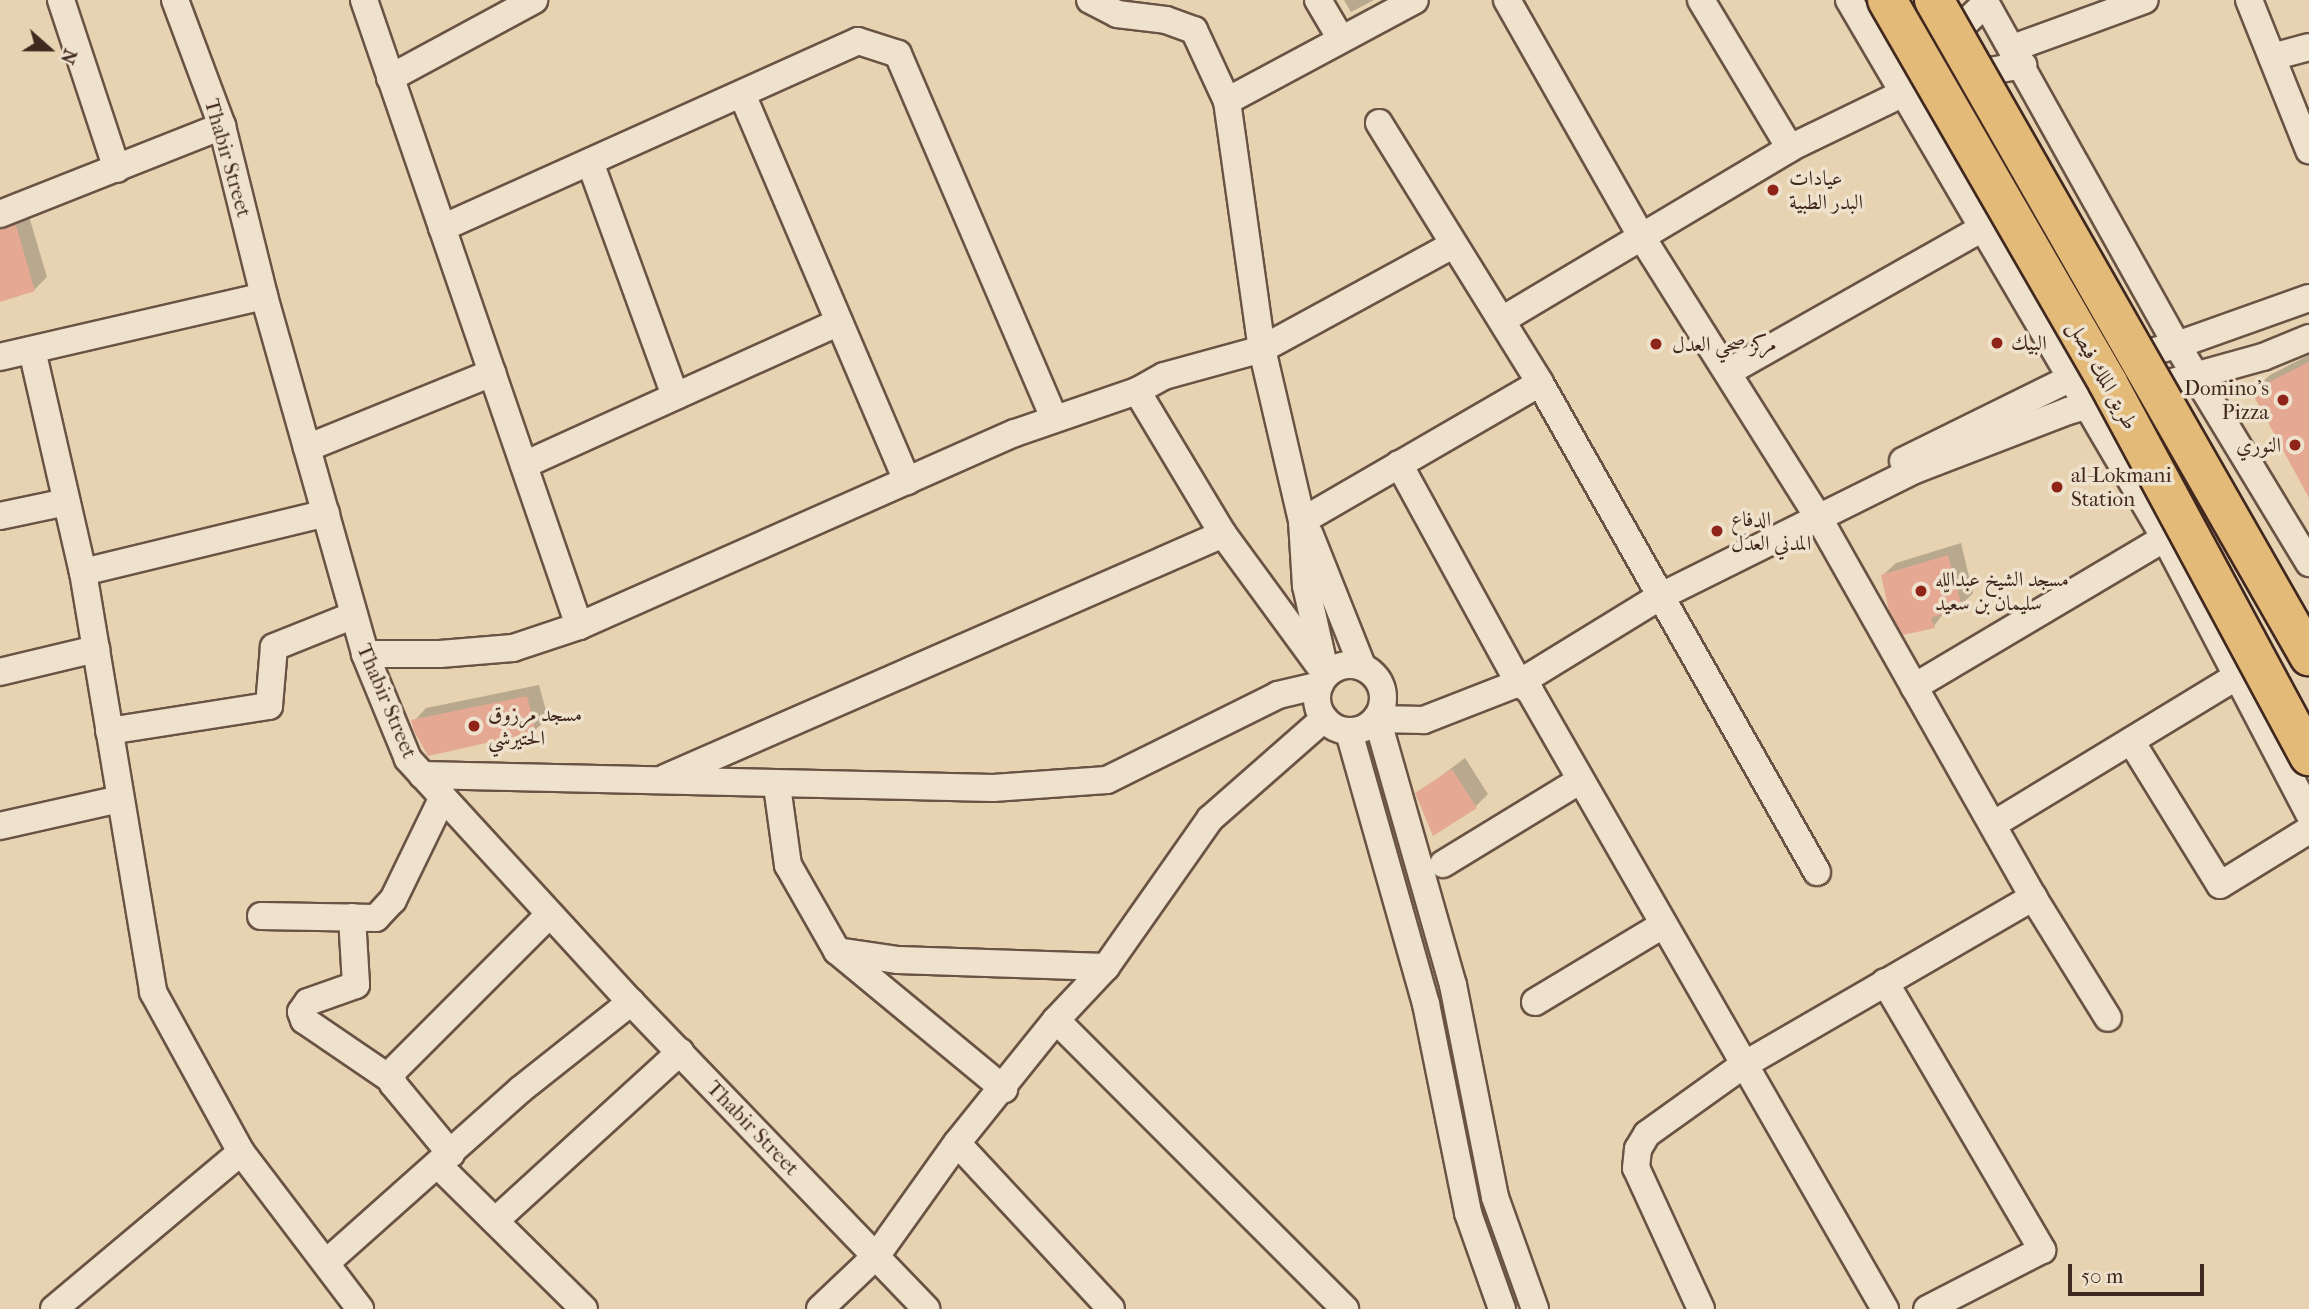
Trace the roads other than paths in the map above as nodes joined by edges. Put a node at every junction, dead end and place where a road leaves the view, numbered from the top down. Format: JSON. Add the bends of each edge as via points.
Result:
{"nodes":[{"id":1,"x":61,"y":0,"type":"edge"},
{"id":2,"x":176,"y":0,"type":"edge"},
{"id":3,"x":363,"y":0,"type":"edge"},
{"id":4,"x":534,"y":0,"type":"edge"},
{"id":5,"x":1090,"y":0,"type":"edge"},
{"id":6,"x":1318,"y":0,"type":"edge"},
{"id":7,"x":1415,"y":0,"type":"edge"},
{"id":8,"x":1507,"y":0,"type":"edge"},
{"id":9,"x":1701,"y":0,"type":"edge"},
{"id":10,"x":1849,"y":0,"type":"edge"},
{"id":11,"x":1887,"y":0,"type":"edge"},
{"id":12,"x":1934,"y":0,"type":"edge"},
{"id":13,"x":2145,"y":0,"type":"edge"},
{"id":14,"x":2249,"y":0,"type":"edge"},
{"id":15,"x":1985,"y":1,"type":"edge"},
{"id":16,"x":494,"y":8,"type":"edge"},
{"id":17,"x":1341,"y":39,"type":"junction"},
{"id":18,"x":2309,"y":47,"type":"edge"},
{"id":19,"x":1883,"y":56,"type":"junction"},
{"id":20,"x":2018,"y":57,"type":"junction"},
{"id":21,"x":2272,"y":57,"type":"junction"},
{"id":22,"x":390,"y":78,"type":"junction"},
{"id":23,"x":1904,"y":93,"type":"junction"},
{"id":24,"x":742,"y":94,"type":"junction"},
{"id":25,"x":1227,"y":101,"type":"junction"},
{"id":26,"x":1379,"y":123,"type":"dead end"},
{"id":27,"x":222,"y":126,"type":"junction"},
{"id":28,"x":1923,"y":127,"type":"junction"},
{"id":29,"x":1790,"y":148,"type":"junction"},
{"id":30,"x":2309,"y":150,"type":"edge"},
{"id":31,"x":590,"y":162,"type":"junction"},
{"id":32,"x":117,"y":169,"type":"junction"},
{"id":33,"x":0,"y":214,"type":"edge"},
{"id":34,"x":442,"y":228,"type":"junction"},
{"id":35,"x":1981,"y":229,"type":"junction"},
{"id":36,"x":1643,"y":239,"type":"junction"},
{"id":37,"x":1451,"y":246,"type":"junction"},
{"id":38,"x":264,"y":296,"type":"junction"},
{"id":39,"x":2309,"y":298,"type":"edge"},
{"id":40,"x":1502,"y":320,"type":"junction"},
{"id":41,"x":839,"y":322,"type":"junction"},
{"id":42,"x":2309,"y":338,"type":"edge"},
{"id":43,"x":2177,"y":345,"type":"junction"},
{"id":44,"x":1262,"y":349,"type":"junction"},
{"id":45,"x":32,"y":350,"type":"junction"},
{"id":46,"x":0,"y":357,"type":"edge"},
{"id":47,"x":1730,"y":371,"type":"junction"},
{"id":48,"x":492,"y":373,"type":"junction"},
{"id":49,"x":2196,"y":375,"type":"junction"},
{"id":50,"x":2067,"y":377,"type":"junction"},
{"id":51,"x":1540,"y":383,"type":"junction"},
{"id":52,"x":1137,"y":391,"type":"junction"},
{"id":53,"x":675,"y":396,"type":"junction"},
{"id":54,"x":2086,"y":405,"type":"junction"},
{"id":55,"x":1055,"y":418,"type":"junction"},
{"id":56,"x":307,"y":448,"type":"junction"},
{"id":57,"x":1399,"y":464,"type":"junction"},
{"id":58,"x":524,"y":465,"type":"junction"},
{"id":59,"x":907,"y":481,"type":"junction"},
{"id":60,"x":67,"y":502,"type":"junction"},
{"id":61,"x":326,"y":513,"type":"junction"},
{"id":62,"x":1817,"y":515,"type":"junction"},
{"id":63,"x":0,"y":516,"type":"edge"},
{"id":64,"x":1303,"y":521,"type":"junction"},
{"id":65,"x":1223,"y":534,"type":"junction"},
{"id":66,"x":2165,"y":538,"type":"junction"},
{"id":67,"x":2309,"y":563,"type":"edge"},
{"id":68,"x":83,"y":572,"type":"junction"},
{"id":69,"x":1661,"y":596,"type":"junction"},
{"id":70,"x":354,"y":615,"type":"junction"},
{"id":71,"x":579,"y":626,"type":"junction"},
{"id":72,"x":96,"y":649,"type":"junction"},
{"id":73,"x":365,"y":654,"type":"junction"},
{"id":74,"x":2309,"y":656,"type":"edge"},
{"id":75,"x":1362,"y":666,"type":"junction"},
{"id":76,"x":0,"y":672,"type":"edge"},
{"id":77,"x":2239,"y":675,"type":"junction"},
{"id":78,"x":1323,"y":680,"type":"junction"},
{"id":79,"x":1519,"y":683,"type":"junction"},
{"id":80,"x":1914,"y":687,"type":"junction"},
{"id":81,"x":1324,"y":719,"type":"junction"},
{"id":82,"x":1377,"y":719,"type":"junction"},
{"id":83,"x":109,"y":731,"type":"junction"},
{"id":84,"x":1349,"y":732,"type":"junction"},
{"id":85,"x":2131,"y":741,"type":"junction"},
{"id":86,"x":2309,"y":756,"type":"edge"},
{"id":87,"x":422,"y":775,"type":"junction"},
{"id":88,"x":660,"y":780,"type":"junction"},
{"id":89,"x":1579,"y":781,"type":"junction"},
{"id":90,"x":777,"y":786,"type":"junction"},
{"id":91,"x":443,"y":797,"type":"junction"},
{"id":92,"x":120,"y":799,"type":"junction"},
{"id":93,"x":2309,"y":814,"type":"edge"},
{"id":94,"x":1994,"y":824,"type":"junction"},
{"id":95,"x":0,"y":826,"type":"edge"},
{"id":96,"x":2309,"y":830,"type":"edge"},
{"id":97,"x":1443,"y":864,"type":"dead end"},
{"id":98,"x":1817,"y":872,"type":"dead end"},
{"id":99,"x":2033,"y":897,"type":"junction"},
{"id":100,"x":550,"y":914,"type":"junction"},
{"id":101,"x":261,"y":916,"type":"dead end"},
{"id":102,"x":352,"y":917,"type":"junction"},
{"id":103,"x":1661,"y":926,"type":"junction"},
{"id":104,"x":837,"y":951,"type":"junction"},
{"id":105,"x":1106,"y":967,"type":"junction"},
{"id":106,"x":1885,"y":982,"type":"junction"},
{"id":107,"x":631,"y":1002,"type":"junction"},
{"id":108,"x":1535,"y":1002,"type":"dead end"},
{"id":109,"x":2108,"y":1018,"type":"dead end"},
{"id":110,"x":1056,"y":1020,"type":"junction"},
{"id":111,"x":680,"y":1052,"type":"junction"},
{"id":112,"x":1742,"y":1066,"type":"junction"},
{"id":113,"x":392,"y":1080,"type":"junction"},
{"id":114,"x":1004,"y":1089,"type":"junction"},
{"id":115,"x":957,"y":1143,"type":"junction"},
{"id":116,"x":241,"y":1152,"type":"junction"},
{"id":117,"x":444,"y":1159,"type":"junction"},
{"id":118,"x":495,"y":1221,"type":"junction"},
{"id":119,"x":877,"y":1255,"type":"junction"},
{"id":120,"x":327,"y":1262,"type":"junction"},
{"id":121,"x":54,"y":1309,"type":"edge"},
{"id":122,"x":359,"y":1309,"type":"edge"},
{"id":123,"x":584,"y":1309,"type":"edge"},
{"id":124,"x":820,"y":1309,"type":"edge"},
{"id":125,"x":926,"y":1309,"type":"edge"},
{"id":126,"x":1111,"y":1309,"type":"edge"},
{"id":127,"x":1345,"y":1309,"type":"edge"},
{"id":128,"x":1502,"y":1309,"type":"edge"},
{"id":129,"x":1535,"y":1309,"type":"edge"},
{"id":130,"x":1701,"y":1309,"type":"edge"},
{"id":131,"x":1885,"y":1309,"type":"edge"},
{"id":132,"x":1927,"y":1309,"type":"edge"}],
"edges":[{"from":1,"to":32,"type":"street"},
{"from":2,"to":27,"type":"street","name":"Thabir Street"},
{"from":3,"to":22,"type":"street"},
{"from":4,"to":16,"type":"street"},
{"from":5,"to":25,"type":"street","via":[[1117,14],[1166,20],[1194,30]]},
{"from":6,"to":17,"type":"street"},
{"from":7,"to":17,"type":"street"},
{"from":8,"to":36,"type":"street"},
{"from":9,"to":29,"type":"street"},
{"from":10,"to":19,"type":"street"},
{"from":11,"to":86,"type":"highway","name":"طريق الملك فيصل","bridge":true,"via":[[2108,383]]},
{"from":12,"to":74,"type":"highway","name":"طريق الملك فيصل","bridge":true},
{"from":13,"to":20,"type":"street"},
{"from":14,"to":21,"type":"street"},
{"from":15,"to":19,"type":"street","via":[[1942,45],[1919,54]]},
{"from":15,"to":20,"type":"street"},
{"from":16,"to":22,"type":"street"},
{"from":17,"to":25,"type":"street"},
{"from":18,"to":21,"type":"street"},
{"from":19,"to":23,"type":"street"},
{"from":20,"to":28,"type":"street","via":[[1960,84]]},
{"from":20,"to":43,"type":"street"},
{"from":21,"to":30,"type":"street"},
{"from":22,"to":34,"type":"street"},
{"from":23,"to":28,"type":"street"},
{"from":23,"to":29,"type":"street"},
{"from":24,"to":31,"type":"street"},
{"from":24,"to":41,"type":"street"},
{"from":24,"to":55,"type":"street","via":[[858,41],[898,54]]},
{"from":25,"to":44,"type":"street"},
{"from":26,"to":37,"type":"street"},
{"from":27,"to":32,"type":"street"},
{"from":27,"to":38,"type":"street","name":"Thabir Street"},
{"from":28,"to":35,"type":"street"},
{"from":29,"to":36,"type":"street"},
{"from":31,"to":34,"type":"street"},
{"from":31,"to":53,"type":"street"},
{"from":32,"to":33,"type":"street"},
{"from":34,"to":48,"type":"street"},
{"from":35,"to":47,"type":"street"},
{"from":35,"to":50,"type":"street"},
{"from":36,"to":40,"type":"street"},
{"from":36,"to":47,"type":"street"},
{"from":37,"to":40,"type":"street"},
{"from":37,"to":44,"type":"street"},
{"from":38,"to":45,"type":"street"},
{"from":38,"to":56,"type":"street","name":"Thabir Street"},
{"from":39,"to":43,"type":"street"},
{"from":40,"to":51,"type":"street"},
{"from":41,"to":53,"type":"street"},
{"from":41,"to":59,"type":"street"},
{"from":42,"to":49,"type":"street","via":[[2263,357]]},
{"from":43,"to":49,"type":"street"},
{"from":43,"to":50,"type":"street"},
{"from":44,"to":52,"type":"street","via":[[1164,376]]},
{"from":44,"to":64,"type":"street"},
{"from":45,"to":46,"type":"street"},
{"from":45,"to":60,"type":"street"},
{"from":47,"to":62,"type":"street"},
{"from":48,"to":56,"type":"street"},
{"from":48,"to":58,"type":"street"},
{"from":49,"to":54,"type":"street"},
{"from":49,"to":67,"type":"street"},
{"from":50,"to":54,"type":"street"},
{"from":50,"to":62,"type":"street","via":[[1932,443]]},
{"from":51,"to":57,"type":"street"},
{"from":51,"to":69,"type":"street"},
{"from":52,"to":55,"type":"street"},
{"from":52,"to":65,"type":"street"},
{"from":53,"to":58,"type":"street"},
{"from":54,"to":62,"type":"street","via":[[1915,470]]},
{"from":54,"to":66,"type":"street"},
{"from":55,"to":59,"type":"street"},
{"from":56,"to":61,"type":"street","name":"Thabir Street"},
{"from":57,"to":64,"type":"street"},
{"from":57,"to":79,"type":"street"},
{"from":58,"to":71,"type":"street"},
{"from":59,"to":71,"type":"street"},
{"from":60,"to":63,"type":"street"},
{"from":60,"to":68,"type":"street"},
{"from":61,"to":68,"type":"street"},
{"from":61,"to":70,"type":"street","name":"Thabir Street"},
{"from":62,"to":69,"type":"street"},
{"from":62,"to":80,"type":"street"},
{"from":64,"to":75,"type":"street"},
{"from":64,"to":78,"type":"street","via":[[1306,586]]},
{"from":65,"to":78,"type":"street"},
{"from":65,"to":88,"type":"street"},
{"from":66,"to":77,"type":"street"},
{"from":66,"to":80,"type":"street"},
{"from":68,"to":72,"type":"street"},
{"from":69,"to":79,"type":"street"},
{"from":69,"to":98,"type":"street"},
{"from":70,"to":73,"type":"street","name":"Thabir Street"},
{"from":70,"to":83,"type":"street","via":[[274,648],[269,706]]},
{"from":71,"to":73,"type":"street","via":[[513,648]]},
{"from":72,"to":76,"type":"street"},
{"from":72,"to":83,"type":"street"},
{"from":73,"to":87,"type":"street","name":"Thabir Street","via":[[408,758]]},
{"from":75,"to":78,"type":"street","via":[[1343,665]]},
{"from":75,"to":82,"type":"street","via":[[1383,689]]},
{"from":77,"to":85,"type":"street"},
{"from":77,"to":93,"type":"street"},
{"from":78,"to":81,"type":"street","via":[[1317,702]]},
{"from":78,"to":90,"type":"street","via":[[1279,695],[1107,780],[993,788]]},
{"from":79,"to":82,"type":"street","via":[[1424,720]]},
{"from":79,"to":89,"type":"street","via":[[1530,691]]},
{"from":80,"to":94,"type":"street"},
{"from":81,"to":84,"type":"street"},
{"from":81,"to":105,"type":"street","via":[[1210,820]]},
{"from":82,"to":84,"type":"street"},
{"from":82,"to":129,"type":"street","via":[[1453,985],[1495,1197]]},
{"from":83,"to":92,"type":"street"},
{"from":84,"to":128,"type":"street","via":[[1426,1004],[1468,1213]]},
{"from":85,"to":94,"type":"street"},
{"from":85,"to":96,"type":"street","via":[[2220,885]]},
{"from":87,"to":88,"type":"street"},
{"from":87,"to":91,"type":"street","name":"Thabir Street"},
{"from":88,"to":90,"type":"street"},
{"from":89,"to":97,"type":"street"},
{"from":89,"to":103,"type":"street"},
{"from":90,"to":104,"type":"street","via":[[788,865]]},
{"from":91,"to":100,"type":"street","name":"Thabir Street"},
{"from":91,"to":102,"type":"street","via":[[387,910],[376,918]]},
{"from":92,"to":95,"type":"street"},
{"from":92,"to":116,"type":"street","via":[[153,992]]},
{"from":94,"to":99,"type":"street"},
{"from":99,"to":106,"type":"street"},
{"from":99,"to":109,"type":"street"},
{"from":100,"to":107,"type":"street","name":"Thabir Street"},
{"from":100,"to":113,"type":"street","via":[[392,1072]]},
{"from":101,"to":102,"type":"street"},
{"from":102,"to":113,"type":"street","via":[[356,985],[308,1002],[301,1012],[303,1020]]},
{"from":103,"to":108,"type":"street"},
{"from":103,"to":112,"type":"street"},
{"from":104,"to":105,"type":"street","via":[[898,960]]},
{"from":104,"to":114,"type":"street"},
{"from":105,"to":110,"type":"street"},
{"from":106,"to":112,"type":"street"},
{"from":106,"to":132,"type":"street","via":[[2042,1250]]},
{"from":107,"to":111,"type":"street","name":"Thabir Street"},
{"from":107,"to":117,"type":"street","via":[[520,1090]]},
{"from":110,"to":114,"type":"street"},
{"from":110,"to":127,"type":"street"},
{"from":111,"to":118,"type":"street"},
{"from":111,"to":119,"type":"street","name":"Thabir Street"},
{"from":112,"to":130,"type":"street","via":[[1647,1134],[1638,1149],[1636,1168]]},
{"from":112,"to":131,"type":"street"},
{"from":113,"to":117,"type":"street"},
{"from":114,"to":115,"type":"street"},
{"from":115,"to":119,"type":"street"},
{"from":115,"to":126,"type":"street"},
{"from":116,"to":120,"type":"street"},
{"from":116,"to":121,"type":"street"},
{"from":117,"to":118,"type":"street"},
{"from":117,"to":120,"type":"street"},
{"from":118,"to":123,"type":"street"},
{"from":119,"to":124,"type":"street"},
{"from":119,"to":125,"type":"street","name":"Thabir Street"},
{"from":120,"to":122,"type":"street"}]}
